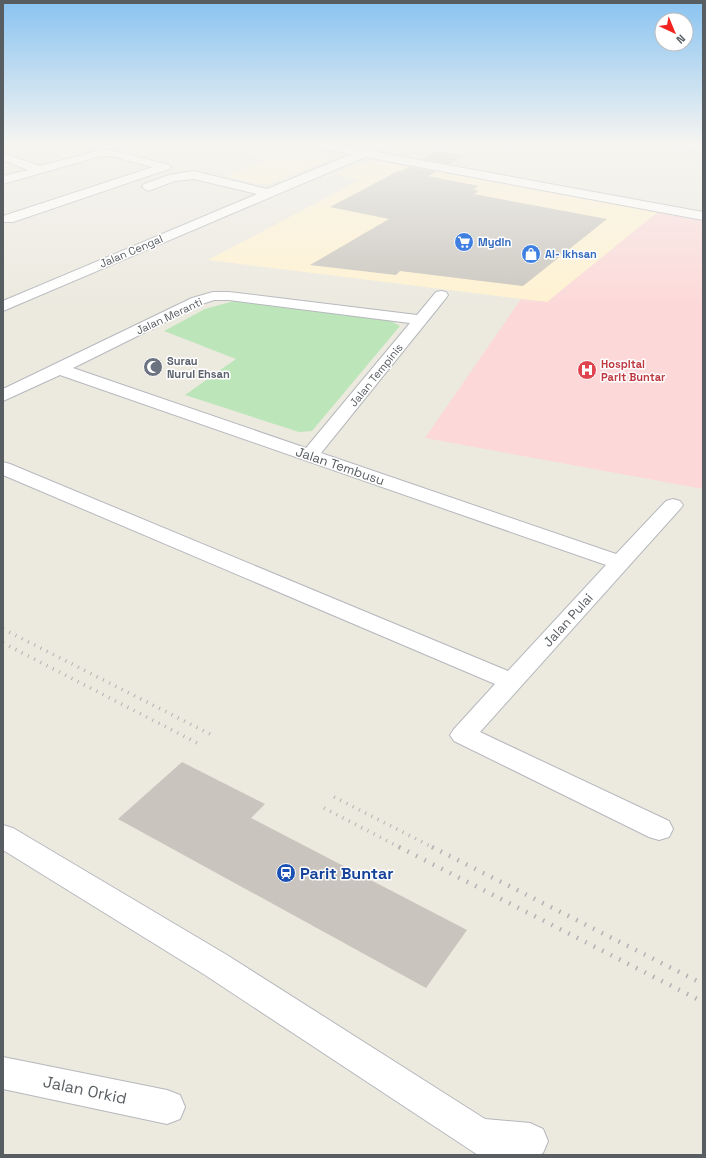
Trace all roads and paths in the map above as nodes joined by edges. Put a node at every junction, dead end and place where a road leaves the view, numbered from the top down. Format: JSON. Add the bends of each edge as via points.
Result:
{"nodes":[{"id":1,"x":68,"y":198,"type":"edge"},
{"id":2,"x":254,"y":198,"type":"edge"},
{"id":3,"x":611,"y":198,"type":"edge"},
{"id":4,"x":626,"y":198,"type":"edge"},
{"id":5,"x":703,"y":212,"type":"edge"},
{"id":6,"x":703,"y":216,"type":"edge"},
{"id":7,"x":5,"y":218,"type":"edge"},
{"id":8,"x":38,"y":221,"type":"dead end"},
{"id":9,"x":441,"y":295,"type":"dead end"},
{"id":10,"x":3,"y":306,"type":"edge"},
{"id":11,"x":420,"y":320,"type":"junction"},
{"id":12,"x":60,"y":369,"type":"junction"},
{"id":13,"x":3,"y":396,"type":"edge"},
{"id":14,"x":310,"y":456,"type":"junction"},
{"id":15,"x":3,"y":468,"type":"edge"},
{"id":16,"x":673,"y":505,"type":"dead end"},
{"id":17,"x":620,"y":563,"type":"junction"},
{"id":18,"x":512,"y":682,"type":"junction"},
{"id":19,"x":659,"y":829,"type":"dead end"},
{"id":20,"x":3,"y":836,"type":"edge"},
{"id":21,"x":3,"y":1073,"type":"edge"},
{"id":22,"x":167,"y":1107,"type":"dead end"},
{"id":23,"x":521,"y":1148,"type":"edge"}],
"edges":[{"from":1,"to":7,"type":"street"},
{"from":2,"to":10,"type":"street","name":"Jalan Cengal"},
{"from":3,"to":6,"type":"street"},
{"from":4,"to":5,"type":"street"},
{"from":7,"to":8,"type":"street"},
{"from":9,"to":11,"type":"street","name":"Jalan Tempinis"},
{"from":11,"to":12,"type":"street","name":"Jalan Meranti","via":[[213,296],[197,301]]},
{"from":11,"to":14,"type":"street","name":"Jalan Tempinis"},
{"from":12,"to":13,"type":"street","name":"Jalan Meranti"},
{"from":12,"to":14,"type":"street","name":"Jalan Tembusu"},
{"from":14,"to":17,"type":"street","name":"Jalan Tembusu"},
{"from":15,"to":18,"type":"street"},
{"from":16,"to":17,"type":"street","name":"Jalan Pulai"},
{"from":17,"to":18,"type":"street","name":"Jalan Pulai"},
{"from":18,"to":19,"type":"street","name":"Jalan Pulai","via":[[463,735]]},
{"from":20,"to":23,"type":"street","via":[[216,965],[477,1134]]},
{"from":21,"to":22,"type":"street","name":"Jalan Orkid"}]}
